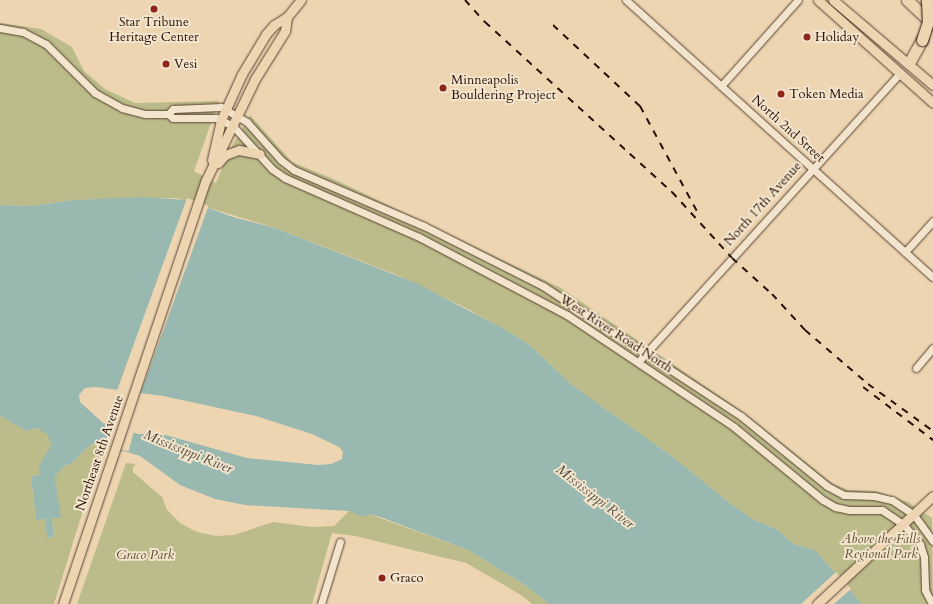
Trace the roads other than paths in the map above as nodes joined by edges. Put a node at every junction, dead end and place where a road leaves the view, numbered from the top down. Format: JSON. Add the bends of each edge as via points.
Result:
{"nodes":[{"id":1,"x":301,"y":0,"type":"edge"},
{"id":2,"x":798,"y":0,"type":"edge"},
{"id":3,"x":818,"y":0,"type":"edge"},
{"id":4,"x":833,"y":0,"type":"edge"},
{"id":5,"x":907,"y":0,"type":"edge"},
{"id":6,"x":928,"y":0,"type":"edge"},
{"id":7,"x":629,"y":1,"type":"edge"},
{"id":8,"x":287,"y":17,"type":"junction"},
{"id":9,"x":933,"y":24,"type":"edge"},
{"id":10,"x":0,"y":28,"type":"edge"},
{"id":11,"x":909,"y":63,"type":"junction"},
{"id":12,"x":900,"y":73,"type":"junction"},
{"id":13,"x":933,"y":84,"type":"edge"},
{"id":14,"x":721,"y":86,"type":"junction"},
{"id":15,"x":933,"y":103,"type":"edge"},
{"id":16,"x":226,"y":109,"type":"junction"},
{"id":17,"x":168,"y":114,"type":"junction"},
{"id":18,"x":238,"y":116,"type":"junction"},
{"id":19,"x":222,"y":120,"type":"junction"},
{"id":20,"x":233,"y":126,"type":"junction"},
{"id":21,"x":260,"y":154,"type":"junction"},
{"id":22,"x":813,"y":168,"type":"junction"},
{"id":23,"x":207,"y":177,"type":"junction"},
{"id":24,"x":334,"y":187,"type":"junction"},
{"id":25,"x":330,"y":198,"type":"junction"},
{"id":26,"x":933,"y":221,"type":"edge"},
{"id":27,"x":424,"y":226,"type":"junction"},
{"id":28,"x":419,"y":237,"type":"junction"},
{"id":29,"x":905,"y":252,"type":"junction"},
{"id":30,"x":933,"y":277,"type":"edge"},
{"id":31,"x":933,"y":348,"type":"edge"},
{"id":32,"x":646,"y":353,"type":"junction"},
{"id":33,"x":638,"y":362,"type":"junction"},
{"id":34,"x":916,"y":368,"type":"dead end"},
{"id":35,"x":933,"y":496,"type":"edge"},
{"id":36,"x":914,"y":515,"type":"junction"},
{"id":37,"x":904,"y":525,"type":"junction"},
{"id":38,"x":933,"y":541,"type":"edge"},
{"id":39,"x":340,"y":542,"type":"dead end"},
{"id":40,"x":63,"y":604,"type":"edge"},
{"id":41,"x":321,"y":604,"type":"edge"},
{"id":42,"x":817,"y":604,"type":"edge"},
{"id":43,"x":932,"y":604,"type":"edge"}],
"edges":[{"from":1,"to":8,"type":"main road"},
{"from":2,"to":14,"type":"street"},
{"from":3,"to":12,"type":"main road"},
{"from":4,"to":11,"type":"main road"},
{"from":5,"to":9,"type":"highway"},
{"from":6,"to":11,"type":"highway","bridge":true,"via":[[928,21],[922,40]]},
{"from":7,"to":14,"type":"street","name":"North 2nd Street"},
{"from":8,"to":16,"type":"main road","via":[[274,25],[259,46]]},
{"from":8,"to":18,"type":"main road","via":[[284,31],[255,79]]},
{"from":10,"to":17,"type":"street","via":[[23,32],[46,44],[86,85],[112,104],[145,114]]},
{"from":11,"to":12,"type":"main road","name":"North 17th Avenue"},
{"from":11,"to":13,"type":"main road"},
{"from":12,"to":15,"type":"main road"},
{"from":12,"to":22,"type":"street","name":"North 17th Avenue"},
{"from":14,"to":22,"type":"street","name":"North 2nd Street"},
{"from":16,"to":17,"type":"street","via":[[173,109]]},
{"from":16,"to":18,"type":"street","name":"West River Road North"},
{"from":16,"to":19,"type":"main road"},
{"from":17,"to":19,"type":"street","via":[[173,118]]},
{"from":18,"to":20,"type":"main road"},
{"from":18,"to":24,"type":"street","name":"West River Road North","via":[[294,170]]},
{"from":19,"to":20,"type":"street","name":"West River Road North"},
{"from":19,"to":23,"type":"main road"},
{"from":20,"to":21,"type":"street","name":"West River Road North"},
{"from":20,"to":23,"type":"main road"},
{"from":21,"to":23,"type":"main road","via":[[251,150],[234,151],[225,156]]},
{"from":21,"to":25,"type":"street","name":"West River Road North","via":[[272,169],[285,178]]},
{"from":22,"to":29,"type":"street","name":"North 2nd Street"},
{"from":22,"to":32,"type":"street","name":"North 17th Avenue"},
{"from":23,"to":40,"type":"main road","name":"Northeast 8th Avenue"},
{"from":24,"to":25,"type":"street"},
{"from":24,"to":27,"type":"street","name":"West River Road North"},
{"from":25,"to":28,"type":"street","name":"West River Road North"},
{"from":26,"to":29,"type":"street"},
{"from":27,"to":28,"type":"street"},
{"from":27,"to":32,"type":"street","name":"West River Road North","via":[[543,286]]},
{"from":28,"to":33,"type":"street","name":"West River Road North","via":[[548,304]]},
{"from":29,"to":30,"type":"street","name":"North 2nd Street"},
{"from":31,"to":34,"type":"street"},
{"from":32,"to":33,"type":"street","name":"North 17th Avenue"},
{"from":32,"to":36,"type":"street","name":"West River Road North","via":[[741,416],[826,486],[844,495],[874,496],[892,500]]},
{"from":33,"to":37,"type":"street","name":"West River Road North","via":[[734,427],[835,507],[850,510],[882,510]]},
{"from":35,"to":36,"type":"main road"},
{"from":36,"to":37,"type":"main road"},
{"from":36,"to":38,"type":"street","name":"West River Road North"},
{"from":37,"to":42,"type":"main road"},
{"from":37,"to":43,"type":"street","name":"West River Road North","via":[[920,544],[924,557],[925,590]]},
{"from":39,"to":41,"type":"street"}]}
